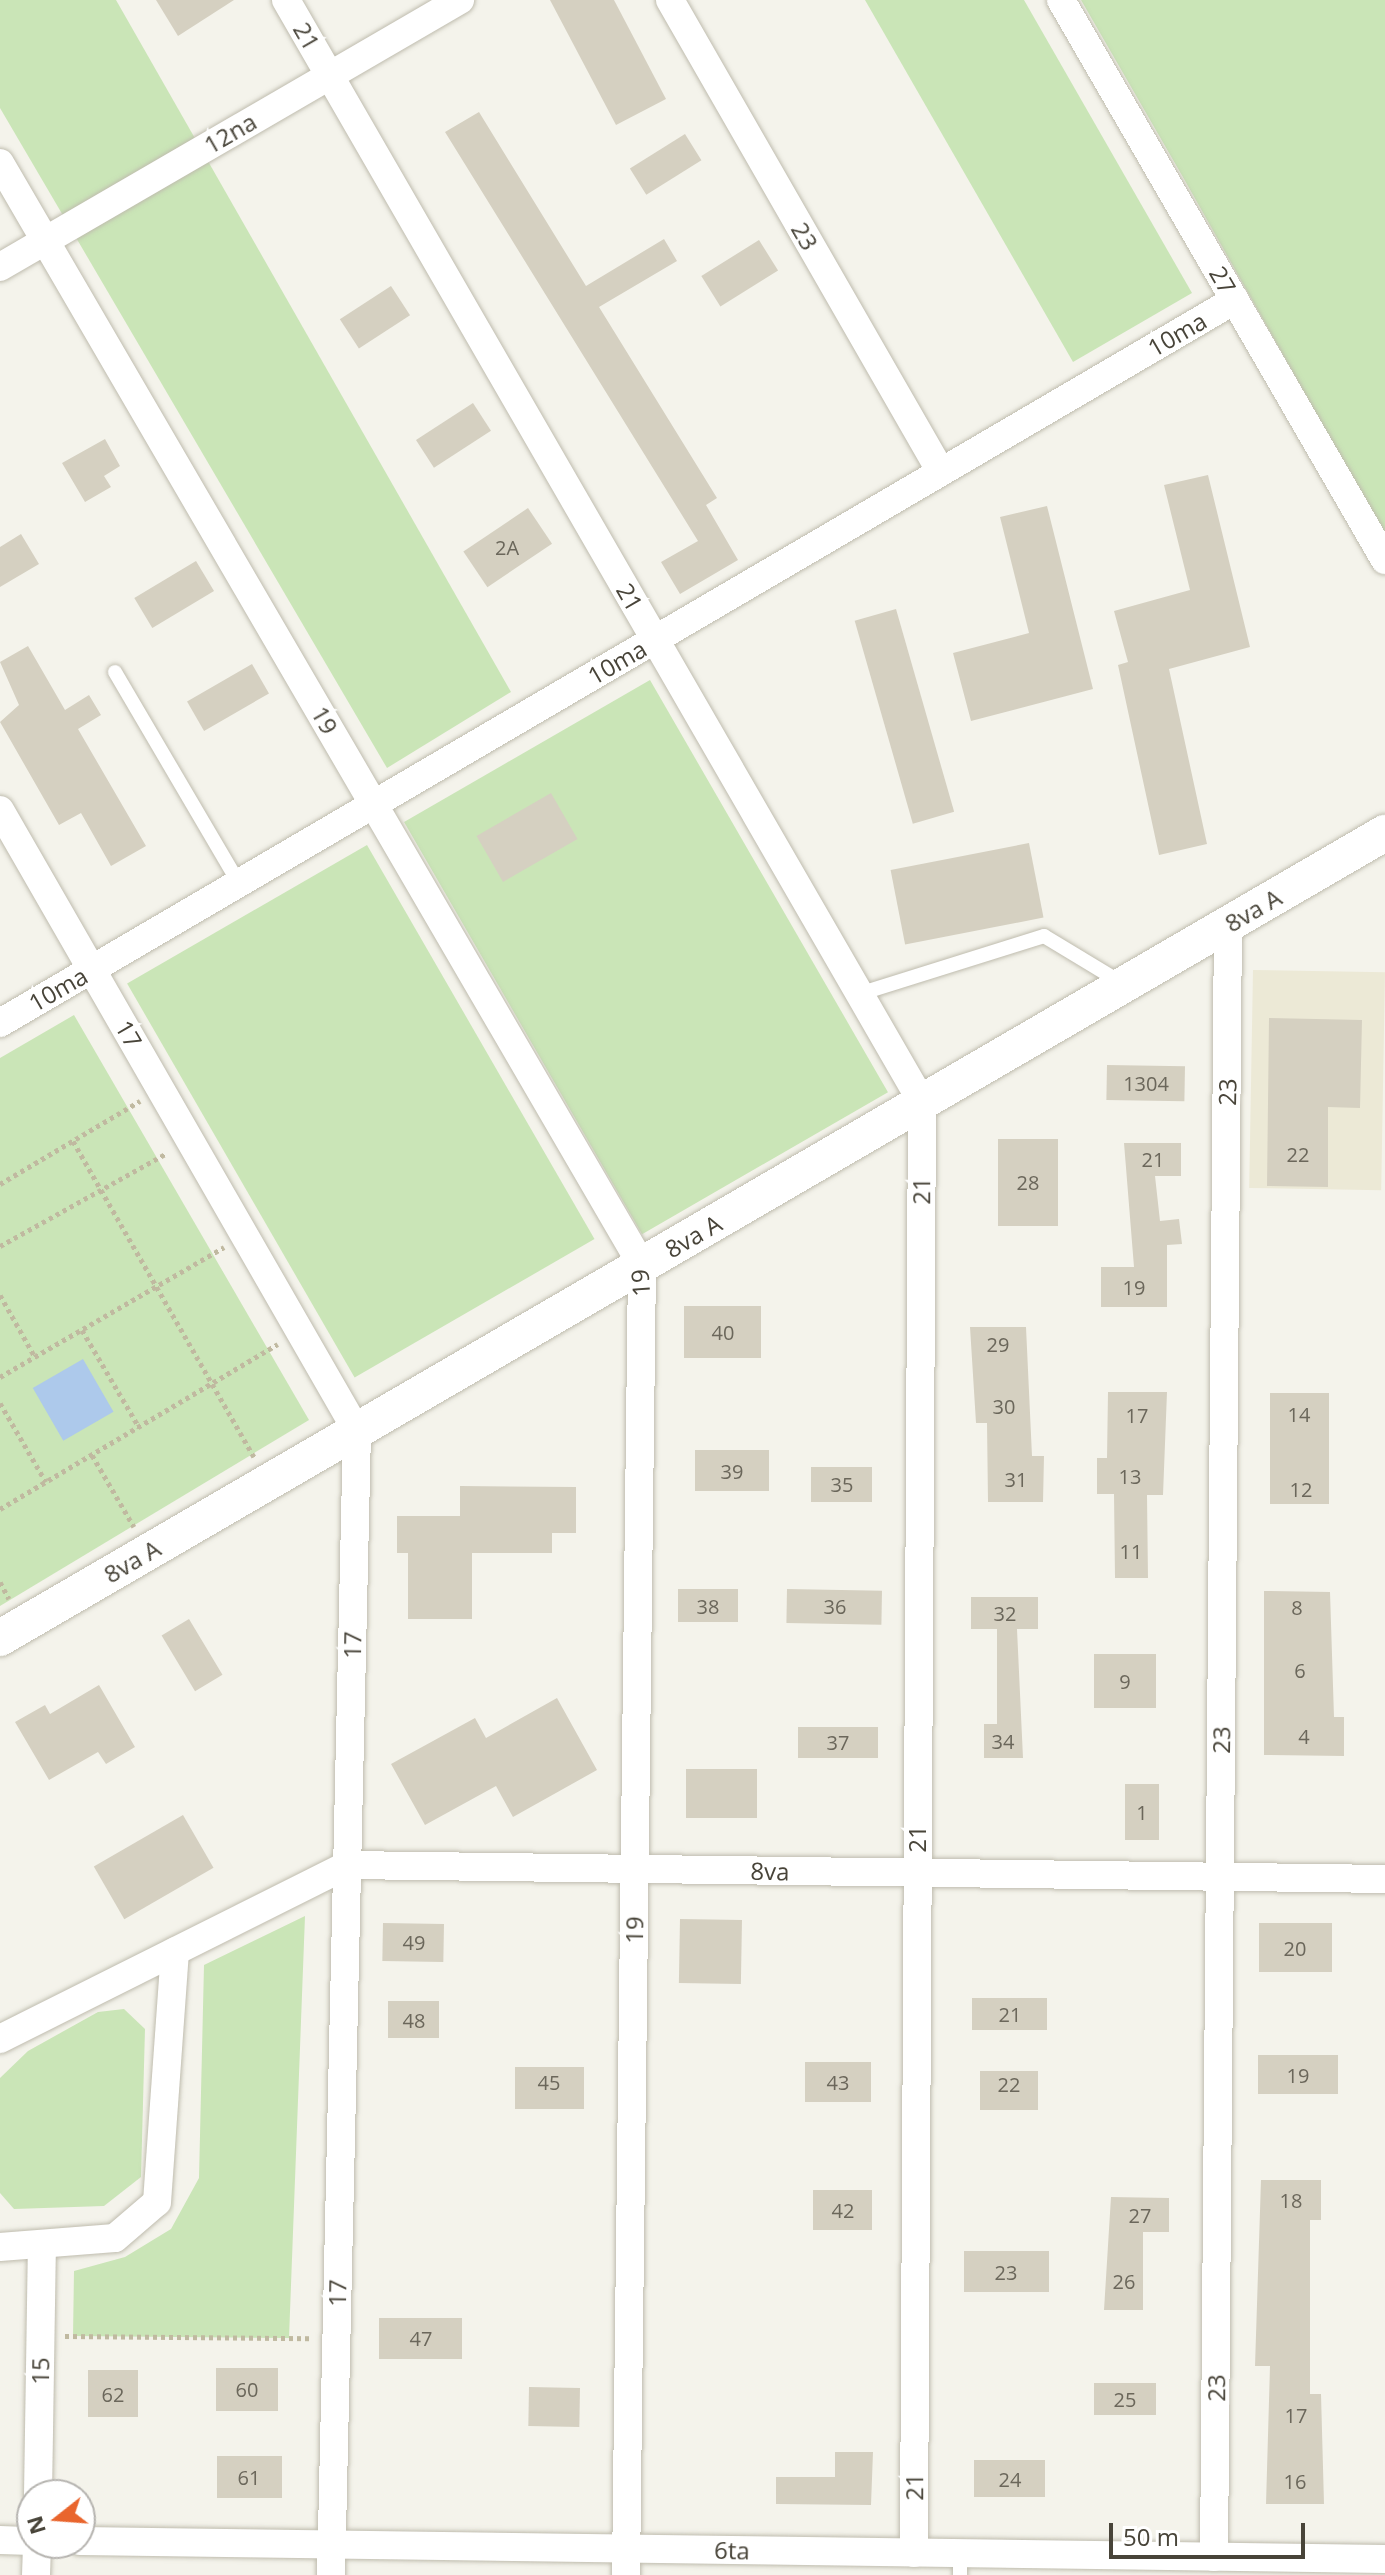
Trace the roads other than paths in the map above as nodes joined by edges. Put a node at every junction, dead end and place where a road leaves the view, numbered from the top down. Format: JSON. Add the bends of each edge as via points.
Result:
{"nodes":[{"id":1,"x":286,"y":0,"type":"edge"},
{"id":2,"x":460,"y":0,"type":"edge"},
{"id":3,"x":670,"y":0,"type":"edge"},
{"id":4,"x":1061,"y":0,"type":"edge"},
{"id":5,"x":330,"y":75,"type":"junction"},
{"id":6,"x":0,"y":163,"type":"edge"},
{"id":7,"x":45,"y":240,"type":"junction"},
{"id":8,"x":0,"y":267,"type":"edge"},
{"id":9,"x":1235,"y":300,"type":"junction"},
{"id":10,"x":941,"y":472,"type":"junction"},
{"id":11,"x":1385,"y":560,"type":"edge"},
{"id":12,"x":655,"y":640,"type":"junction"},
{"id":13,"x":115,"y":672,"type":"dead end"},
{"id":14,"x":374,"y":804,"type":"junction"},
{"id":15,"x":0,"y":810,"type":"edge"},
{"id":16,"x":1385,"y":833,"type":"edge"},
{"id":17,"x":239,"y":883,"type":"junction"},
{"id":18,"x":1228,"y":924,"type":"junction"},
{"id":19,"x":91,"y":969,"type":"junction"},
{"id":20,"x":1124,"y":985,"type":"junction"},
{"id":21,"x":859,"y":994,"type":"junction"},
{"id":22,"x":0,"y":1023,"type":"edge"},
{"id":23,"x":922,"y":1102,"type":"junction"},
{"id":24,"x":642,"y":1265,"type":"junction"},
{"id":25,"x":357,"y":1431,"type":"junction"},
{"id":26,"x":0,"y":1638,"type":"edge"},
{"id":27,"x":347,"y":1865,"type":"junction"},
{"id":28,"x":635,"y":1869,"type":"junction"},
{"id":29,"x":917,"y":1873,"type":"junction"},
{"id":30,"x":1220,"y":1876,"type":"junction"},
{"id":31,"x":1385,"y":1879,"type":"edge"},
{"id":32,"x":175,"y":1952,"type":"junction"},
{"id":33,"x":0,"y":2039,"type":"edge"},
{"id":34,"x":0,"y":2247,"type":"edge"},
{"id":35,"x":42,"y":2247,"type":"junction"},
{"id":36,"x":38,"y":2479,"type":"edge"},
{"id":37,"x":96,"y":2541,"type":"edge"},
{"id":38,"x":332,"y":2545,"type":"junction"},
{"id":39,"x":914,"y":2553,"type":"junction"},
{"id":40,"x":1214,"y":2557,"type":"junction"},
{"id":41,"x":626,"y":2562,"type":"edge"},
{"id":42,"x":776,"y":2563,"type":"edge"},
{"id":43,"x":1376,"y":2564,"type":"edge"},
{"id":44,"x":961,"y":2568,"type":"edge"},
{"id":45,"x":331,"y":2575,"type":"edge"}],
"edges":[{"from":1,"to":5,"type":"street","name":"21"},
{"from":2,"to":5,"type":"street","name":"12na"},
{"from":3,"to":10,"type":"street","name":"23"},
{"from":4,"to":9,"type":"street","name":"27"},
{"from":5,"to":7,"type":"street","name":"12na"},
{"from":5,"to":12,"type":"street","name":"21"},
{"from":6,"to":7,"type":"street","name":"19"},
{"from":7,"to":8,"type":"street","name":"12na"},
{"from":7,"to":14,"type":"street","name":"19"},
{"from":9,"to":10,"type":"street","name":"10ma"},
{"from":9,"to":11,"type":"street","name":"27"},
{"from":10,"to":12,"type":"street","name":"10ma"},
{"from":12,"to":14,"type":"street","name":"10ma"},
{"from":12,"to":21,"type":"street","name":"21"},
{"from":13,"to":17,"type":"lane"},
{"from":14,"to":17,"type":"street","name":"10ma"},
{"from":14,"to":24,"type":"street","name":"19"},
{"from":15,"to":19,"type":"street","name":"17"},
{"from":16,"to":18,"type":"street","name":"8va A"},
{"from":17,"to":19,"type":"street","name":"10ma"},
{"from":18,"to":20,"type":"street","name":"8va A"},
{"from":18,"to":30,"type":"street","name":"23"},
{"from":19,"to":22,"type":"street","name":"10ma"},
{"from":19,"to":25,"type":"street","name":"17"},
{"from":20,"to":21,"type":"lane","via":[[1044,936]]},
{"from":20,"to":23,"type":"street","name":"8va A"},
{"from":21,"to":23,"type":"street","name":"21"},
{"from":23,"to":24,"type":"street","name":"8va A"},
{"from":23,"to":29,"type":"street","name":"21"},
{"from":24,"to":25,"type":"street","name":"8va A"},
{"from":24,"to":28,"type":"street","name":"19"},
{"from":25,"to":26,"type":"street","name":"8va A"},
{"from":25,"to":27,"type":"street","name":"17"},
{"from":27,"to":28,"type":"street","name":"8va"},
{"from":27,"to":32,"type":"street","name":"8va"},
{"from":27,"to":38,"type":"street","name":"17"},
{"from":28,"to":29,"type":"street","name":"8va"},
{"from":28,"to":41,"type":"street","name":"19"},
{"from":29,"to":30,"type":"street","name":"8va"},
{"from":29,"to":39,"type":"street","name":"21"},
{"from":30,"to":31,"type":"street","name":"8va"},
{"from":30,"to":40,"type":"street","name":"23"},
{"from":32,"to":33,"type":"street","name":"8va"},
{"from":32,"to":35,"type":"street","via":[[157,2202],[115,2238]]},
{"from":34,"to":35,"type":"street"},
{"from":35,"to":36,"type":"street","name":"15"},
{"from":37,"to":38,"type":"street","name":"6ta"},
{"from":38,"to":41,"type":"street","name":"6ta"},
{"from":38,"to":45,"type":"street","name":"17"},
{"from":39,"to":42,"type":"street","name":"6ta"},
{"from":39,"to":44,"type":"street","name":"6ta"},
{"from":40,"to":43,"type":"street","name":"6ta"},
{"from":40,"to":44,"type":"street","name":"6ta"},
{"from":41,"to":42,"type":"street","name":"6ta"}]}
